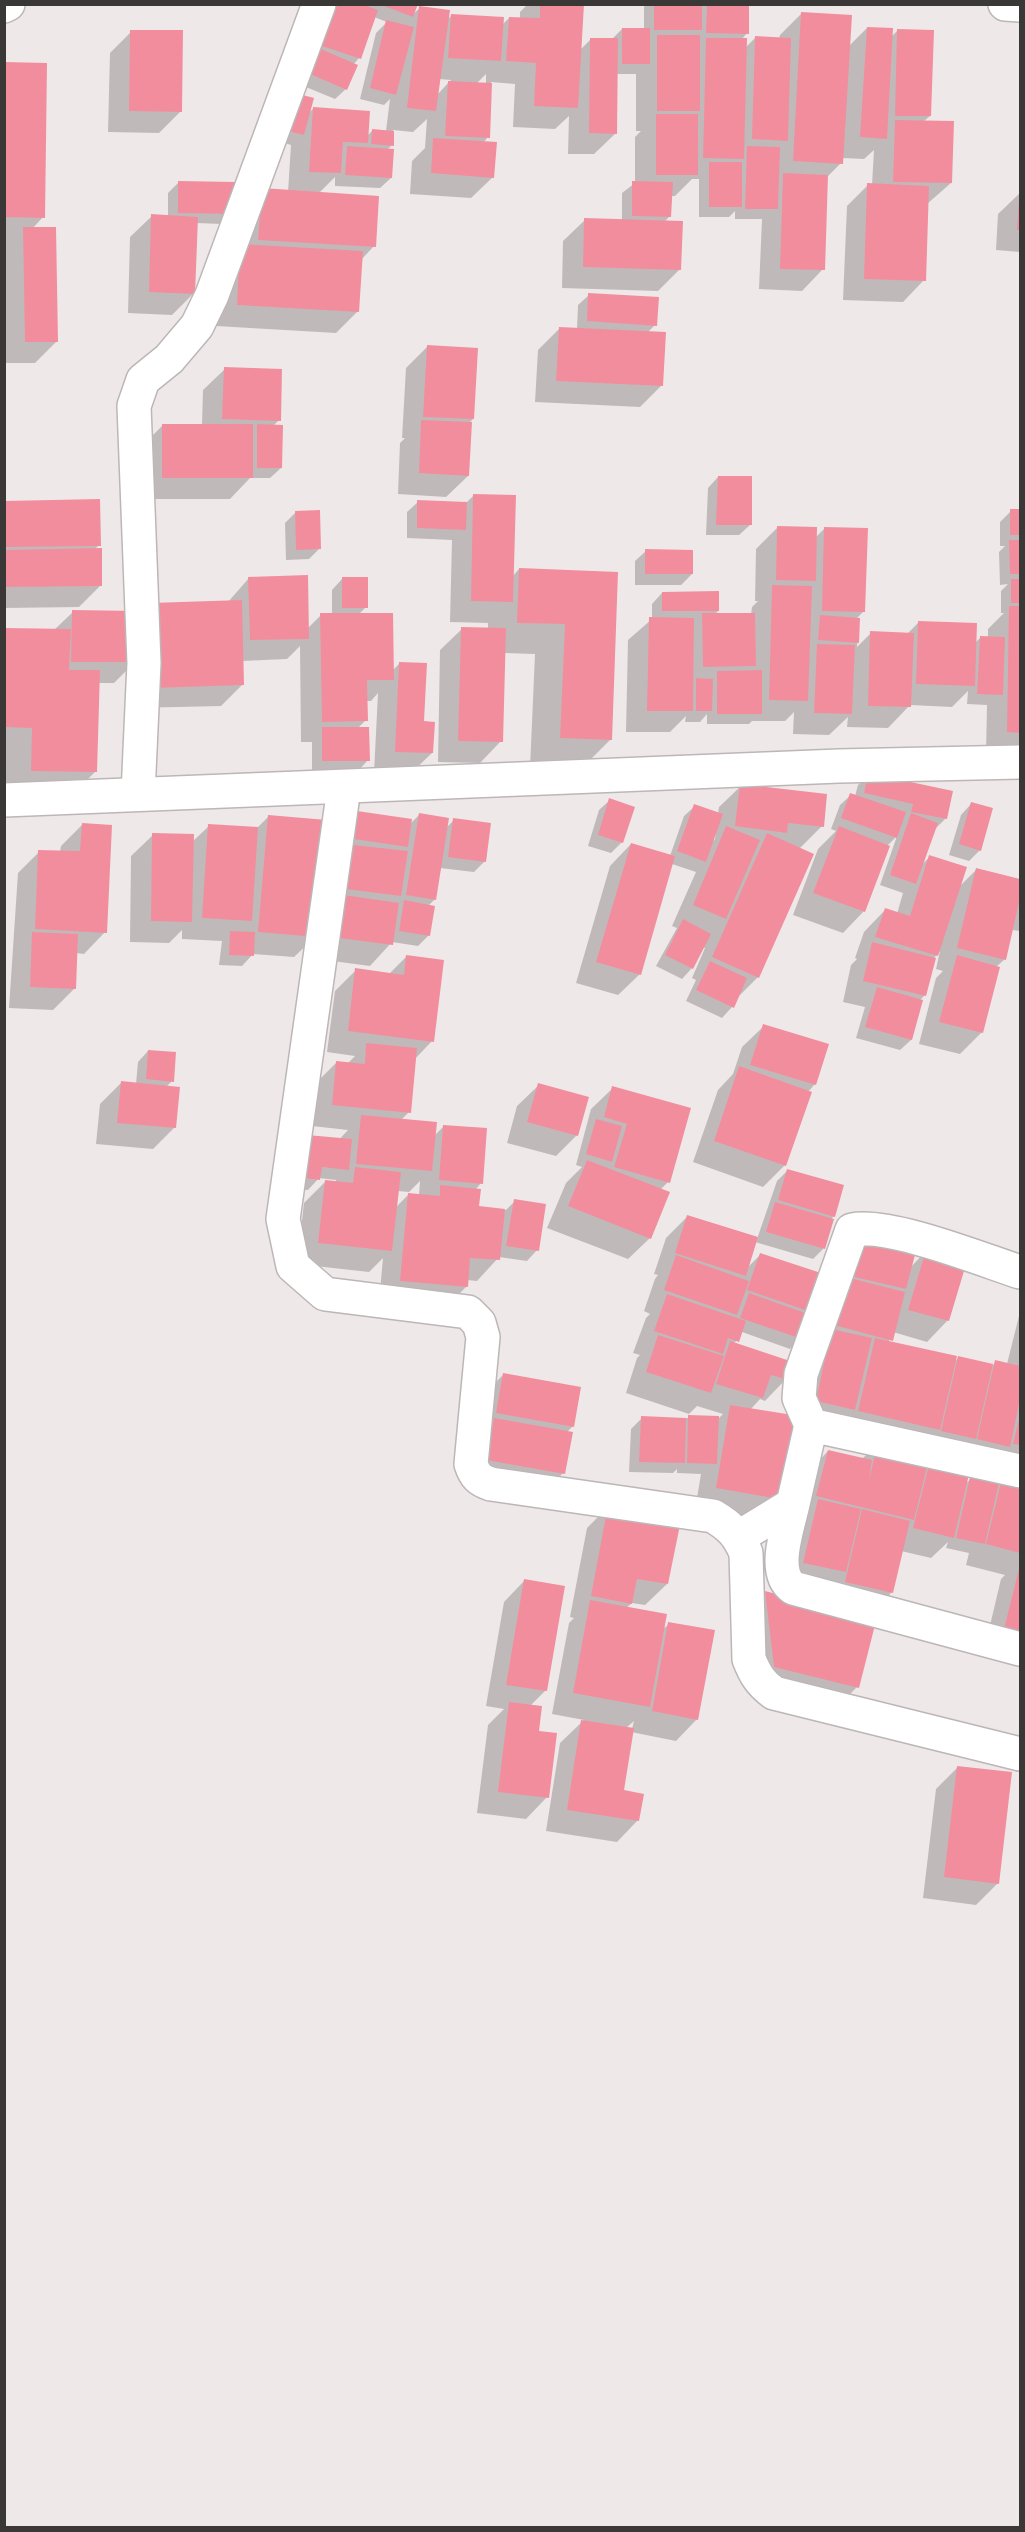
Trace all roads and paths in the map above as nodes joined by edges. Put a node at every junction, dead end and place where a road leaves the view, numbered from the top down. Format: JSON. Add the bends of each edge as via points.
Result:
{"nodes":[{"id":1,"x":319,"y":4,"type":"edge"},
{"id":2,"x":1005,"y":4,"type":"edge"},
{"id":3,"x":1019,"y":5,"type":"edge"},
{"id":4,"x":1020,"y":762,"type":"edge"},
{"id":5,"x":344,"y":788,"type":"junction"},
{"id":6,"x":138,"y":794,"type":"junction"},
{"id":7,"x":4,"y":800,"type":"edge"},
{"id":8,"x":1020,"y":1272,"type":"edge"},
{"id":9,"x":811,"y":1425,"type":"junction"},
{"id":10,"x":1020,"y":1471,"type":"edge"},
{"id":11,"x":793,"y":1504,"type":"junction"},
{"id":12,"x":739,"y":1537,"type":"junction"},
{"id":13,"x":1020,"y":1649,"type":"edge"},
{"id":14,"x":1020,"y":1754,"type":"edge"}],
"edges":[{"from":1,"to":6,"type":"street","via":[[212,294],[197,326],[169,359],[143,380],[134,406],[144,663]]},
{"from":2,"to":3,"type":"street"},
{"from":4,"to":5,"type":"street"},
{"from":5,"to":6,"type":"street"},
{"from":5,"to":12,"type":"street","via":[[283,1219],[293,1266],[325,1294],[468,1312],[479,1323],[483,1337],[471,1464],[481,1480],[713,1516]]},
{"from":6,"to":7,"type":"street"},
{"from":8,"to":9,"type":"street","via":[[926,1241],[864,1227],[852,1230],[801,1374],[799,1398]]},
{"from":9,"to":10,"type":"street"},
{"from":9,"to":11,"type":"street"},
{"from":11,"to":12,"type":"street"},
{"from":11,"to":13,"type":"street","via":[[781,1564],[782,1575],[793,1588]]},
{"from":12,"to":14,"type":"street","via":[[746,1553],[749,1659],[762,1685],[788,1698]]}]}
